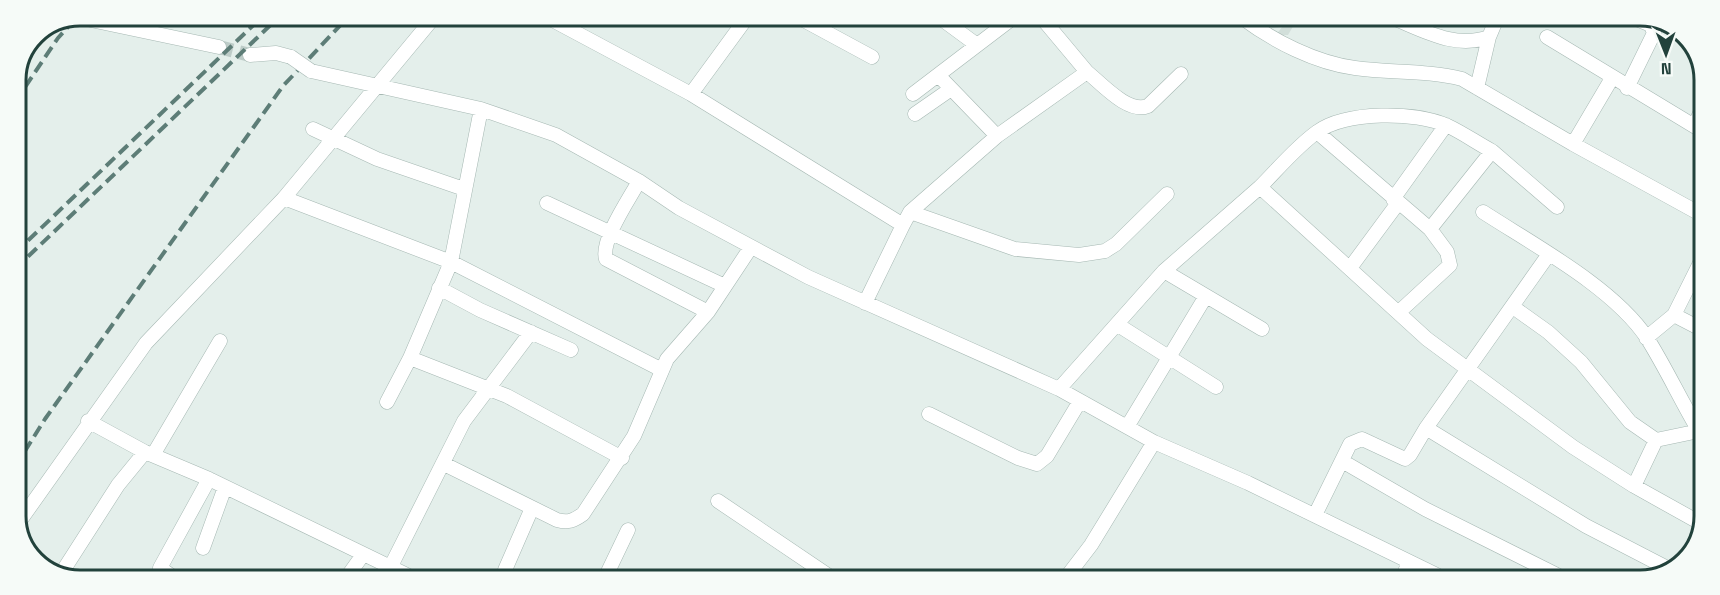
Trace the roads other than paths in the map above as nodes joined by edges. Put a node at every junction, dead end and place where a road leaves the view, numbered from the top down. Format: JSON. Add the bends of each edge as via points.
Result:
{"nodes":[{"id":1,"x":119,"y":26,"type":"edge"},
{"id":2,"x":427,"y":26,"type":"edge"},
{"id":3,"x":564,"y":26,"type":"edge"},
{"id":4,"x":741,"y":26,"type":"edge"},
{"id":5,"x":816,"y":26,"type":"edge"},
{"id":6,"x":951,"y":26,"type":"edge"},
{"id":7,"x":1002,"y":26,"type":"edge"},
{"id":8,"x":1049,"y":26,"type":"edge"},
{"id":9,"x":1264,"y":26,"type":"edge"},
{"id":10,"x":1426,"y":26,"type":"edge"},
{"id":11,"x":1494,"y":26,"type":"edge"},
{"id":12,"x":1652,"y":27,"type":"edge"},
{"id":13,"x":1489,"y":37,"type":"junction"},
{"id":14,"x":1547,"y":37,"type":"dead end"},
{"id":15,"x":977,"y":45,"type":"junction"},
{"id":16,"x":219,"y":47,"type":"tunnel mouth"},
{"id":17,"x":250,"y":55,"type":"tunnel mouth"},
{"id":18,"x":872,"y":57,"type":"dead end"},
{"id":19,"x":1087,"y":72,"type":"junction"},
{"id":20,"x":1181,"y":74,"type":"dead end"},
{"id":21,"x":938,"y":75,"type":"junction"},
{"id":22,"x":1612,"y":78,"type":"junction"},
{"id":23,"x":377,"y":86,"type":"junction"},
{"id":24,"x":1477,"y":88,"type":"junction"},
{"id":25,"x":1627,"y":88,"type":"junction"},
{"id":26,"x":951,"y":89,"type":"junction"},
{"id":27,"x":690,"y":94,"type":"junction"},
{"id":28,"x":913,"y":94,"type":"dead end"},
{"id":29,"x":481,"y":108,"type":"junction"},
{"id":30,"x":915,"y":114,"type":"dead end"},
{"id":31,"x":1446,"y":125,"type":"junction"},
{"id":32,"x":1694,"y":126,"type":"edge"},
{"id":33,"x":313,"y":129,"type":"dead end"},
{"id":34,"x":1317,"y":132,"type":"junction"},
{"id":35,"x":997,"y":136,"type":"junction"},
{"id":36,"x":334,"y":139,"type":"junction"},
{"id":37,"x":1573,"y":144,"type":"junction"},
{"id":38,"x":1492,"y":151,"type":"junction"},
{"id":39,"x":639,"y":181,"type":"junction"},
{"id":40,"x":1260,"y":187,"type":"junction"},
{"id":41,"x":464,"y":189,"type":"junction"},
{"id":42,"x":1167,"y":194,"type":"dead end"},
{"id":43,"x":284,"y":198,"type":"junction"},
{"id":44,"x":1395,"y":201,"type":"junction"},
{"id":45,"x":547,"y":203,"type":"dead end"},
{"id":46,"x":1557,"y":207,"type":"dead end"},
{"id":47,"x":1694,"y":211,"type":"edge"},
{"id":48,"x":910,"y":212,"type":"junction"},
{"id":49,"x":1483,"y":212,"type":"dead end"},
{"id":50,"x":903,"y":225,"type":"junction"},
{"id":51,"x":1430,"y":229,"type":"junction"},
{"id":52,"x":611,"y":233,"type":"junction"},
{"id":53,"x":751,"y":247,"type":"junction"},
{"id":54,"x":1549,"y":254,"type":"junction"},
{"id":55,"x":451,"y":262,"type":"junction"},
{"id":56,"x":1350,"y":268,"type":"junction"},
{"id":57,"x":1164,"y":271,"type":"junction"},
{"id":58,"x":1694,"y":275,"type":"edge"},
{"id":59,"x":725,"y":286,"type":"junction"},
{"id":60,"x":439,"y":288,"type":"junction"},
{"id":61,"x":1206,"y":296,"type":"junction"},
{"id":62,"x":865,"y":303,"type":"junction"},
{"id":63,"x":1513,"y":307,"type":"junction"},
{"id":64,"x":708,"y":312,"type":"junction"},
{"id":65,"x":1399,"y":312,"type":"junction"},
{"id":66,"x":1674,"y":315,"type":"junction"},
{"id":67,"x":1118,"y":325,"type":"junction"},
{"id":68,"x":1694,"y":325,"type":"edge"},
{"id":69,"x":1262,"y":329,"type":"dead end"},
{"id":70,"x":531,"y":332,"type":"junction"},
{"id":71,"x":1646,"y":338,"type":"junction"},
{"id":72,"x":220,"y":341,"type":"dead end"},
{"id":73,"x":571,"y":350,"type":"dead end"},
{"id":74,"x":1169,"y":357,"type":"junction"},
{"id":75,"x":410,"y":358,"type":"junction"},
{"id":76,"x":662,"y":370,"type":"junction"},
{"id":77,"x":1469,"y":370,"type":"junction"},
{"id":78,"x":1216,"y":387,"type":"dead end"},
{"id":79,"x":488,"y":388,"type":"junction"},
{"id":80,"x":1059,"y":389,"type":"junction"},
{"id":81,"x":1080,"y":401,"type":"junction"},
{"id":82,"x":387,"y":402,"type":"dead end"},
{"id":83,"x":928,"y":414,"type":"dead end"},
{"id":84,"x":1694,"y":420,"type":"edge"},
{"id":85,"x":88,"y":421,"type":"junction"},
{"id":86,"x":1127,"y":428,"type":"junction"},
{"id":87,"x":1426,"y":428,"type":"junction"},
{"id":88,"x":1694,"y":433,"type":"edge"},
{"id":89,"x":1656,"y":440,"type":"junction"},
{"id":90,"x":1154,"y":442,"type":"junction"},
{"id":91,"x":149,"y":454,"type":"junction"},
{"id":92,"x":622,"y":458,"type":"junction"},
{"id":93,"x":1342,"y":461,"type":"junction"},
{"id":94,"x":444,"y":464,"type":"junction"},
{"id":95,"x":209,"y":479,"type":"junction"},
{"id":96,"x":1634,"y":486,"type":"junction"},
{"id":97,"x":225,"y":487,"type":"junction"},
{"id":98,"x":718,"y":501,"type":"dead end"},
{"id":99,"x":532,"y":508,"type":"junction"},
{"id":100,"x":26,"y":512,"type":"edge"},
{"id":101,"x":1315,"y":515,"type":"junction"},
{"id":102,"x":1694,"y":519,"type":"edge"},
{"id":103,"x":628,"y":530,"type":"dead end"},
{"id":104,"x":203,"y":548,"type":"dead end"},
{"id":105,"x":362,"y":556,"type":"junction"},
{"id":106,"x":1408,"y":562,"type":"junction"},
{"id":107,"x":1661,"y":565,"type":"edge"},
{"id":108,"x":65,"y":567,"type":"edge"},
{"id":109,"x":390,"y":568,"type":"junction"},
{"id":110,"x":159,"y":570,"type":"edge"},
{"id":111,"x":352,"y":570,"type":"edge"},
{"id":112,"x":395,"y":570,"type":"edge"},
{"id":113,"x":505,"y":570,"type":"dead end"},
{"id":114,"x":609,"y":570,"type":"edge"},
{"id":115,"x":820,"y":570,"type":"edge"},
{"id":116,"x":1072,"y":570,"type":"edge"},
{"id":117,"x":1405,"y":570,"type":"edge"},
{"id":118,"x":1425,"y":570,"type":"edge"},
{"id":119,"x":1548,"y":570,"type":"edge"}],
"edges":[{"from":1,"to":16,"type":"street"},
{"from":2,"to":23,"type":"street"},
{"from":3,"to":27,"type":"street"},
{"from":4,"to":27,"type":"street"},
{"from":5,"to":18,"type":"street"},
{"from":6,"to":15,"type":"street"},
{"from":7,"to":15,"type":"street"},
{"from":8,"to":19,"type":"street"},
{"from":9,"to":24,"type":"street","via":[[1327,63],[1446,74]]},
{"from":10,"to":13,"type":"street","via":[[1451,41],[1474,42]]},
{"from":11,"to":13,"type":"street"},
{"from":12,"to":25,"type":"street","via":[[1654,33]]},
{"from":13,"to":24,"type":"street"},
{"from":14,"to":22,"type":"street"},
{"from":15,"to":21,"type":"street"},
{"from":17,"to":23,"type":"street","bridge":true,"via":[[276,53],[291,57],[311,71]]},
{"from":19,"to":20,"type":"street","via":[[1128,105],[1142,109]]},
{"from":19,"to":35,"type":"street"},
{"from":21,"to":26,"type":"street"},
{"from":21,"to":28,"type":"street"},
{"from":22,"to":25,"type":"street"},
{"from":22,"to":37,"type":"street"},
{"from":23,"to":29,"type":"street"},
{"from":23,"to":36,"type":"street"},
{"from":24,"to":37,"type":"street"},
{"from":25,"to":32,"type":"street"},
{"from":26,"to":30,"type":"street"},
{"from":26,"to":35,"type":"street"},
{"from":27,"to":50,"type":"street"},
{"from":29,"to":39,"type":"street","via":[[556,135]]},
{"from":29,"to":41,"type":"street"},
{"from":31,"to":34,"type":"street","via":[[1404,116],[1376,116],[1335,123]]},
{"from":31,"to":38,"type":"street"},
{"from":31,"to":44,"type":"street"},
{"from":33,"to":36,"type":"street"},
{"from":34,"to":40,"type":"street"},
{"from":34,"to":44,"type":"street"},
{"from":35,"to":48,"type":"street"},
{"from":36,"to":41,"type":"street","via":[[377,159]]},
{"from":36,"to":43,"type":"street"},
{"from":37,"to":47,"type":"street"},
{"from":38,"to":46,"type":"street"},
{"from":38,"to":51,"type":"street"},
{"from":39,"to":52,"type":"street"},
{"from":39,"to":53,"type":"street"},
{"from":40,"to":56,"type":"street"},
{"from":40,"to":57,"type":"street"},
{"from":41,"to":55,"type":"street"},
{"from":42,"to":48,"type":"street","via":[[1116,244],[1105,251],[1079,255],[1015,249]]},
{"from":43,"to":55,"type":"street"},
{"from":43,"to":85,"type":"street","via":[[146,343]]},
{"from":44,"to":51,"type":"street"},
{"from":44,"to":56,"type":"street"},
{"from":45,"to":52,"type":"street"},
{"from":48,"to":50,"type":"street"},
{"from":49,"to":54,"type":"street"},
{"from":50,"to":62,"type":"street"},
{"from":51,"to":65,"type":"street","via":[[1447,252],[1450,264]]},
{"from":52,"to":59,"type":"street"},
{"from":52,"to":64,"type":"street","via":[[604,253],[612,264]]},
{"from":53,"to":59,"type":"street"},
{"from":53,"to":62,"type":"street"},
{"from":54,"to":63,"type":"street"},
{"from":54,"to":71,"type":"street","via":[[1624,311]]},
{"from":55,"to":60,"type":"street"},
{"from":55,"to":76,"type":"street"},
{"from":56,"to":65,"type":"street"},
{"from":57,"to":61,"type":"street"},
{"from":57,"to":67,"type":"street"},
{"from":58,"to":66,"type":"street"},
{"from":59,"to":64,"type":"street"},
{"from":60,"to":70,"type":"street"},
{"from":60,"to":75,"type":"street"},
{"from":61,"to":69,"type":"street"},
{"from":61,"to":74,"type":"street"},
{"from":62,"to":80,"type":"street"},
{"from":63,"to":77,"type":"street"},
{"from":63,"to":89,"type":"street","via":[[1581,362],[1630,422]]},
{"from":64,"to":76,"type":"street"},
{"from":65,"to":77,"type":"street"},
{"from":66,"to":68,"type":"street"},
{"from":66,"to":71,"type":"street"},
{"from":67,"to":74,"type":"street"},
{"from":67,"to":80,"type":"street"},
{"from":70,"to":73,"type":"street"},
{"from":70,"to":79,"type":"street"},
{"from":71,"to":84,"type":"street"},
{"from":72,"to":91,"type":"street"},
{"from":74,"to":78,"type":"street"},
{"from":74,"to":86,"type":"street"},
{"from":75,"to":79,"type":"street"},
{"from":75,"to":82,"type":"street"},
{"from":76,"to":92,"type":"street","via":[[645,415]]},
{"from":77,"to":87,"type":"street"},
{"from":77,"to":96,"type":"street","via":[[1573,447]]},
{"from":79,"to":92,"type":"street"},
{"from":79,"to":94,"type":"street","via":[[464,421]]},
{"from":80,"to":81,"type":"street"},
{"from":81,"to":83,"type":"street","via":[[1047,456],[1037,464]]},
{"from":81,"to":86,"type":"street"},
{"from":85,"to":91,"type":"street"},
{"from":85,"to":100,"type":"street"},
{"from":86,"to":90,"type":"street"},
{"from":87,"to":93,"type":"street","via":[[1405,459],[1362,439],[1350,444]]},
{"from":87,"to":107,"type":"street","via":[[1586,526]]},
{"from":88,"to":89,"type":"street"},
{"from":89,"to":96,"type":"street"},
{"from":90,"to":101,"type":"street"},
{"from":90,"to":116,"type":"street"},
{"from":91,"to":95,"type":"street"},
{"from":91,"to":108,"type":"street","via":[[118,485]]},
{"from":92,"to":99,"type":"street","via":[[583,514],[573,521],[556,520]]},
{"from":93,"to":101,"type":"street"},
{"from":93,"to":119,"type":"street","via":[[1425,509]]},
{"from":94,"to":99,"type":"street"},
{"from":94,"to":109,"type":"street"},
{"from":95,"to":97,"type":"street"},
{"from":95,"to":110,"type":"street"},
{"from":96,"to":102,"type":"street"},
{"from":97,"to":104,"type":"street"},
{"from":97,"to":105,"type":"street"},
{"from":98,"to":115,"type":"street"},
{"from":99,"to":113,"type":"street"},
{"from":101,"to":106,"type":"street"},
{"from":103,"to":114,"type":"street"},
{"from":105,"to":109,"type":"street"},
{"from":105,"to":111,"type":"street"},
{"from":106,"to":117,"type":"street"},
{"from":106,"to":118,"type":"street"},
{"from":109,"to":112,"type":"street"}]}
